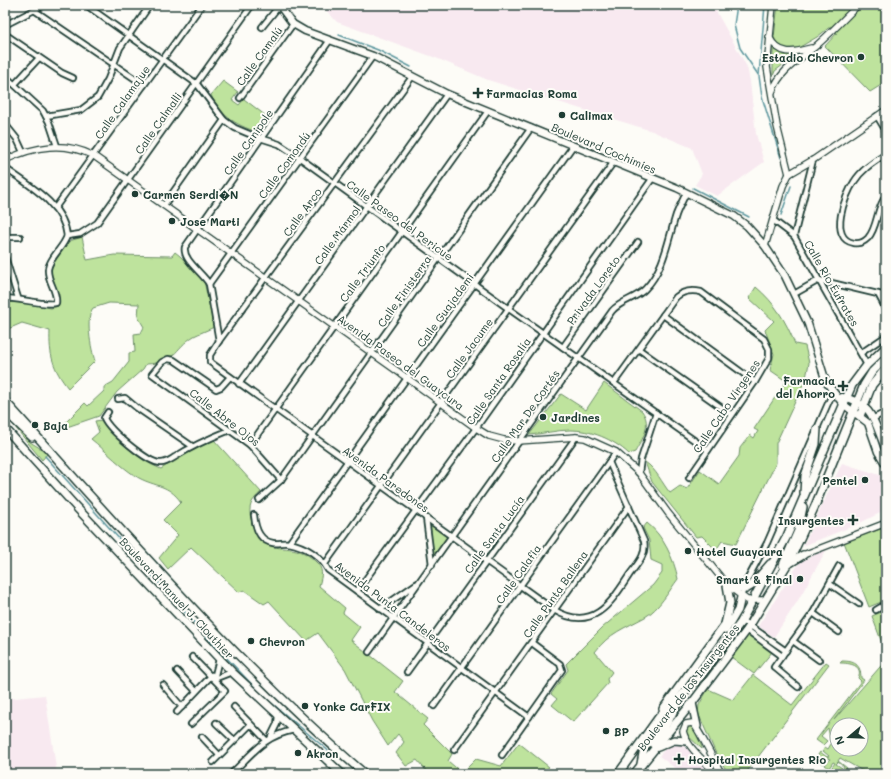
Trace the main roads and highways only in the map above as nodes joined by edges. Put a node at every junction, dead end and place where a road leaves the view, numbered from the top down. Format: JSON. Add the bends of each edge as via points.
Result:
{"nodes":[{"id":1,"x":279,"y":5,"type":"edge"},
{"id":2,"x":886,"y":347,"type":"edge"},
{"id":3,"x":886,"y":358,"type":"edge"},
{"id":4,"x":886,"y":368,"type":"edge"},
{"id":5,"x":5,"y":401,"type":"edge"},
{"id":6,"x":845,"y":401,"type":"junction"},
{"id":7,"x":856,"y":403,"type":"junction"},
{"id":8,"x":864,"y":407,"type":"junction"},
{"id":9,"x":5,"y":411,"type":"edge"},
{"id":10,"x":853,"y":412,"type":"junction"},
{"id":11,"x":860,"y":416,"type":"junction"},
{"id":12,"x":817,"y":429,"type":"road end"},
{"id":13,"x":6,"y":430,"type":"edge"},
{"id":14,"x":42,"y":442,"type":"junction"},
{"id":15,"x":886,"y":450,"type":"edge"},
{"id":16,"x":886,"y":465,"type":"edge"},
{"id":17,"x":804,"y":499,"type":"junction"},
{"id":18,"x":803,"y":554,"type":"road end"},
{"id":19,"x":778,"y":555,"type":"junction"},
{"id":20,"x":785,"y":567,"type":"junction"},
{"id":21,"x":775,"y":583,"type":"junction"},
{"id":22,"x":742,"y":593,"type":"junction"},
{"id":23,"x":682,"y":696,"type":"junction"},
{"id":24,"x":692,"y":703,"type":"junction"},
{"id":25,"x":657,"y":719,"type":"junction"},
{"id":26,"x":697,"y":726,"type":"road end"},
{"id":27,"x":686,"y":741,"type":"road end"},
{"id":28,"x":653,"y":750,"type":"junction"},
{"id":29,"x":643,"y":763,"type":"junction"},
{"id":30,"x":340,"y":773,"type":"edge"},
{"id":31,"x":348,"y":774,"type":"edge"},
{"id":32,"x":365,"y":774,"type":"edge"},
{"id":33,"x":618,"y":774,"type":"edge"},
{"id":34,"x":634,"y":774,"type":"edge"}],
"edges":[{"from":1,"to":6,"type":"main road","name":"Boulevard Cochimies","via":[[292,24],[305,32],[373,56],[447,94],[686,193],[734,216],[765,246],[784,276],[808,324],[824,376],[836,395]]},
{"from":2,"to":6,"type":"main road","name":"Boulevard de los Insurgentes","via":[[852,385]]},
{"from":3,"to":7,"type":"main road","name":"Boulevard de los Insurgentes","via":[[872,372]]},
{"from":4,"to":8,"type":"main road","via":[[872,385]]},
{"from":5,"to":14,"type":"main road","name":"Boulevard Manuel J. Clouthier"},
{"from":6,"to":7,"type":"main road","name":"Boulevard Cochimies"},
{"from":6,"to":10,"type":"main road","name":"Boulevard Cochimies"},
{"from":6,"to":17,"type":"main road","name":"Boulevard de los Insurgentes"},
{"from":7,"to":8,"type":"main road","name":"Boulevard Cochimies"},
{"from":7,"to":10,"type":"main road","name":"Boulevard de los Insurgentes"},
{"from":8,"to":11,"type":"main road"},
{"from":8,"to":15,"type":"main road","name":"Boulevard Cochimies","via":[[874,418]]},
{"from":9,"to":14,"type":"main road","name":"Boulevard Manuel J. Clouthier","via":[[32,438]]},
{"from":10,"to":11,"type":"main road","name":"Boulevard Cochimies"},
{"from":10,"to":20,"type":"main road","name":"Boulevard de los Insurgentes","via":[[812,514]]},
{"from":11,"to":16,"type":"main road","name":"Boulevard Cochimies","via":[[868,423],[878,452]]},
{"from":12,"to":17,"type":"main road","via":[[816,444],[805,476]]},
{"from":13,"to":30,"type":"main road","name":"Boulevard Manuel J. Clouthier","via":[[232,672]]},
{"from":14,"to":32,"type":"main road","name":"Boulevard Manuel J. Clouthier","via":[[234,651]]},
{"from":17,"to":19,"type":"main road","name":"Boulevard de los Insurgentes"},
{"from":17,"to":21,"type":"main road","via":[[798,531]]},
{"from":18,"to":20,"type":"main road"},
{"from":19,"to":22,"type":"main road"},
{"from":19,"to":23,"type":"main road","name":"Boulevard de los Insurgentes","via":[[741,622],[708,667]]},
{"from":20,"to":21,"type":"main road","name":"Boulevard de los Insurgentes"},
{"from":21,"to":24,"type":"main road","name":"Boulevard de los Insurgentes","via":[[748,627]]},
{"from":22,"to":23,"type":"main road","via":[[738,610],[727,630],[693,676]]},
{"from":22,"to":25,"type":"main road","via":[[727,585],[730,603],[725,624]]},
{"from":23,"to":25,"type":"main road","name":"Boulevard de los Insurgentes"},
{"from":23,"to":29,"type":"main road"},
{"from":24,"to":26,"type":"main road"},
{"from":24,"to":28,"type":"main road","name":"Boulevard de los Insurgentes"},
{"from":25,"to":29,"type":"main road","via":[[658,728],[644,748]]},
{"from":25,"to":33,"type":"main road","name":"Boulevard de los Insurgentes"},
{"from":27,"to":28,"type":"main road","via":[[670,741]]},
{"from":28,"to":29,"type":"main road","name":"Boulevard de los Insurgentes"},
{"from":29,"to":34,"type":"main road","name":"Boulevard de los Insurgentes"},
{"from":30,"to":31,"type":"main road"}]}
